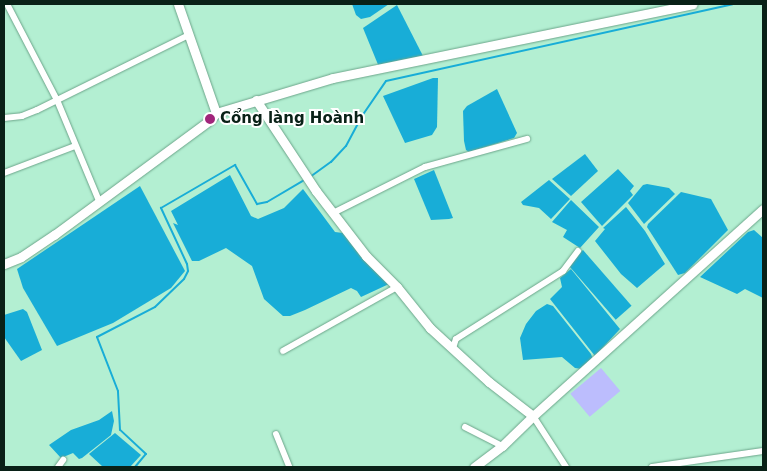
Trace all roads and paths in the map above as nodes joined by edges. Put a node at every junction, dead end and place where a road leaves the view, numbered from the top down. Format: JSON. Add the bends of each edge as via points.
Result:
{"nodes":[{"id":1,"x":7,"y":4,"type":"edge"},
{"id":2,"x":178,"y":4,"type":"edge"},
{"id":3,"x":692,"y":4,"type":"edge"},
{"id":4,"x":189,"y":36,"type":"junction"},
{"id":5,"x":57,"y":100,"type":"junction"},
{"id":6,"x":256,"y":100,"type":"junction"},
{"id":7,"x":212,"y":117,"type":"junction"},
{"id":8,"x":4,"y":118,"type":"edge"},
{"id":9,"x":527,"y":139,"type":"dead end"},
{"id":10,"x":75,"y":146,"type":"junction"},
{"id":11,"x":4,"y":172,"type":"edge"},
{"id":12,"x":99,"y":201,"type":"junction"},
{"id":13,"x":763,"y":209,"type":"edge"},
{"id":14,"x":333,"y":213,"type":"junction"},
{"id":15,"x":578,"y":251,"type":"dead end"},
{"id":16,"x":4,"y":264,"type":"edge"},
{"id":17,"x":397,"y":286,"type":"junction"},
{"id":18,"x":453,"y":348,"type":"junction"},
{"id":19,"x":283,"y":350,"type":"dead end"},
{"id":20,"x":534,"y":416,"type":"junction"},
{"id":21,"x":466,"y":427,"type":"dead end"},
{"id":22,"x":276,"y":434,"type":"dead end"},
{"id":23,"x":502,"y":446,"type":"junction"},
{"id":24,"x":763,"y":451,"type":"edge"},
{"id":25,"x":64,"y":460,"type":"dead end"},
{"id":26,"x":58,"y":467,"type":"edge"},
{"id":27,"x":289,"y":467,"type":"edge"},
{"id":28,"x":474,"y":467,"type":"edge"},
{"id":29,"x":566,"y":467,"type":"edge"},
{"id":30,"x":652,"y":467,"type":"edge"}],
"edges":[{"from":1,"to":5,"type":"street"},
{"from":2,"to":4,"type":"street"},
{"from":3,"to":6,"type":"street","via":[[333,78]]},
{"from":4,"to":5,"type":"street"},
{"from":4,"to":7,"type":"street"},
{"from":5,"to":8,"type":"street","via":[[22,116]]},
{"from":5,"to":10,"type":"street"},
{"from":6,"to":7,"type":"street"},
{"from":6,"to":14,"type":"street"},
{"from":7,"to":12,"type":"street"},
{"from":9,"to":14,"type":"street","via":[[425,167]]},
{"from":10,"to":11,"type":"street"},
{"from":10,"to":12,"type":"street"},
{"from":12,"to":16,"type":"street","via":[[21,257]]},
{"from":13,"to":20,"type":"street"},
{"from":14,"to":17,"type":"street","via":[[366,256]]},
{"from":15,"to":18,"type":"street","via":[[563,271],[456,340]]},
{"from":17,"to":18,"type":"street","via":[[430,328]]},
{"from":17,"to":19,"type":"street"},
{"from":18,"to":20,"type":"street","via":[[489,382]]},
{"from":20,"to":23,"type":"street"},
{"from":20,"to":29,"type":"street"},
{"from":21,"to":23,"type":"street"},
{"from":22,"to":27,"type":"street"},
{"from":23,"to":28,"type":"street"},
{"from":24,"to":30,"type":"street"},
{"from":25,"to":26,"type":"street"}]}
